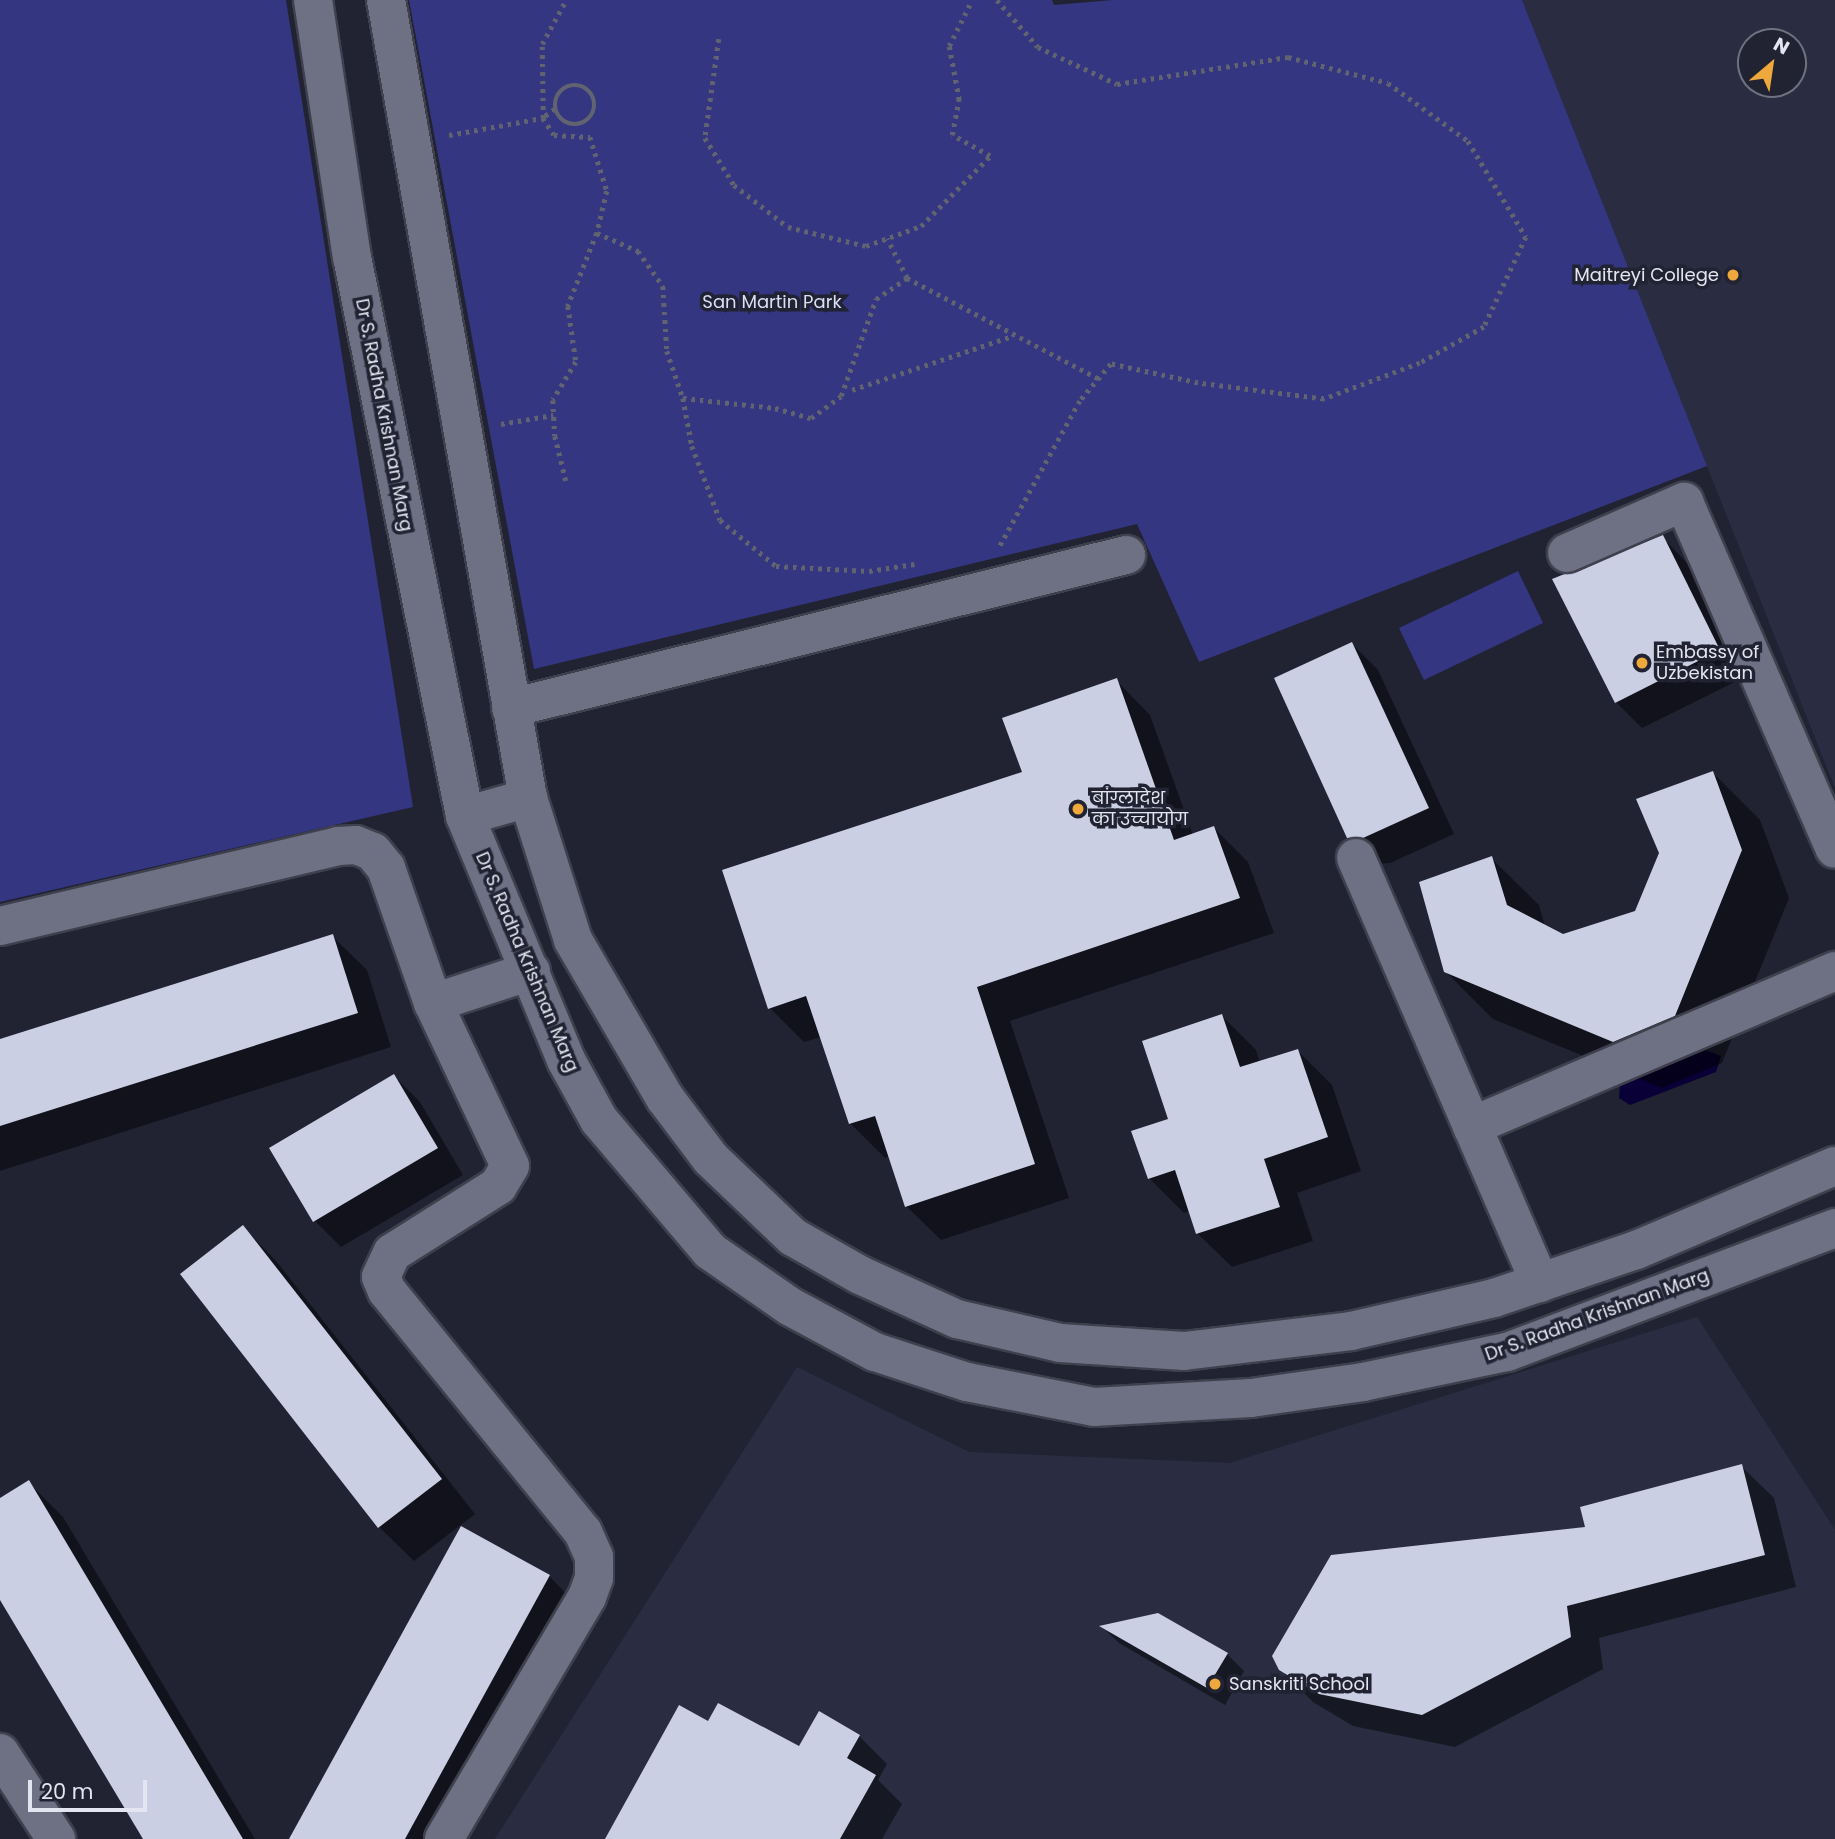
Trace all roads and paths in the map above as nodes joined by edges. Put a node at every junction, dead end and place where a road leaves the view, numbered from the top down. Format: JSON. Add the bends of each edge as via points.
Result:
{"nodes":[{"id":1,"x":313,"y":0,"type":"edge"},
{"id":2,"x":386,"y":0,"type":"edge"},
{"id":3,"x":566,"y":0,"type":"edge"},
{"id":4,"x":972,"y":0,"type":"edge"},
{"id":5,"x":997,"y":0,"type":"edge"},
{"id":6,"x":719,"y":38,"type":"dead end"},
{"id":7,"x":555,"y":109,"type":"junction"},
{"id":8,"x":543,"y":118,"type":"junction"},
{"id":9,"x":411,"y":142,"type":"junction"},
{"id":10,"x":597,"y":233,"type":"junction"},
{"id":11,"x":887,"y":239,"type":"junction"},
{"id":12,"x":907,"y":278,"type":"junction"},
{"id":13,"x":1012,"y":335,"type":"junction"},
{"id":14,"x":1099,"y":379,"type":"junction"},
{"id":15,"x":852,"y":390,"type":"dead end"},
{"id":16,"x":683,"y":398,"type":"junction"},
{"id":17,"x":553,"y":415,"type":"junction"},
{"id":18,"x":462,"y":431,"type":"junction"},
{"id":19,"x":566,"y":481,"type":"dead end"},
{"id":20,"x":996,"y":552,"type":"dead end"},
{"id":21,"x":1567,"y":552,"type":"dead end"},
{"id":22,"x":1126,"y":555,"type":"dead end"},
{"id":23,"x":920,"y":563,"type":"dead end"},
{"id":24,"x":511,"y":708,"type":"junction"},
{"id":25,"x":528,"y":798,"type":"junction"},
{"id":26,"x":466,"y":816,"type":"junction"},
{"id":27,"x":1835,"y":849,"type":"edge"},
{"id":28,"x":1356,"y":858,"type":"dead end"},
{"id":29,"x":0,"y":926,"type":"edge"},
{"id":30,"x":530,"y":971,"type":"junction"},
{"id":31,"x":1835,"y":971,"type":"edge"},
{"id":32,"x":433,"y":1003,"type":"junction"},
{"id":33,"x":1472,"y":1126,"type":"junction"},
{"id":34,"x":1835,"y":1166,"type":"edge"},
{"id":35,"x":1835,"y":1228,"type":"edge"},
{"id":36,"x":1540,"y":1283,"type":"junction"},
{"id":37,"x":1494,"y":1298,"type":"junction"},
{"id":38,"x":986,"y":1326,"type":"junction"},
{"id":39,"x":1507,"y":1352,"type":"junction"},
{"id":40,"x":967,"y":1382,"type":"junction"},
{"id":41,"x":0,"y":1753,"type":"edge"},
{"id":42,"x":56,"y":1839,"type":"edge"},
{"id":43,"x":444,"y":1839,"type":"edge"}],
"edges":[{"from":1,"to":26,"type":"street","name":"Dr S. Radha Krishnan Marg","via":[[352,257]]},
{"from":2,"to":9,"type":"street"},
{"from":3,"to":8,"type":"path","via":[[542,44]]},
{"from":4,"to":11,"type":"path","via":[[949,46],[959,100],[952,135],[990,156],[921,226]]},
{"from":5,"to":14,"type":"path","via":[[1038,47],[1117,84],[1288,57],[1388,83],[1468,141],[1526,237],[1484,327],[1420,363],[1324,399],[1198,383],[1111,364]]},
{"from":6,"to":11,"type":"path","via":[[705,138],[734,185],[788,227],[866,246]]},
{"from":7,"to":7,"type":"path","via":[[561,90],[570,85],[581,85],[595,100],[590,119],[580,125],[569,125]]},
{"from":7,"to":8,"type":"path"},
{"from":8,"to":9,"type":"path"},
{"from":8,"to":10,"type":"path","via":[[554,135],[590,137],[607,191]]},
{"from":9,"to":18,"type":"street"},
{"from":10,"to":16,"type":"path","via":[[638,251],[663,286],[667,351]]},
{"from":10,"to":17,"type":"path","via":[[568,306],[576,362],[553,400]]},
{"from":11,"to":12,"type":"path"},
{"from":12,"to":13,"type":"path"},
{"from":12,"to":16,"type":"path","via":[[876,299],[841,396],[811,418],[775,408]]},
{"from":13,"to":14,"type":"path"},
{"from":13,"to":15,"type":"path"},
{"from":14,"to":20,"type":"path","via":[[1080,401]]},
{"from":16,"to":23,"type":"path","via":[[692,446],[720,520],[776,566],[869,571]]},
{"from":17,"to":18,"type":"path"},
{"from":17,"to":19,"type":"path"},
{"from":18,"to":24,"type":"street"},
{"from":21,"to":27,"type":"street","via":[[1685,502]]},
{"from":22,"to":24,"type":"street"},
{"from":24,"to":25,"type":"street"},
{"from":25,"to":26,"type":"street"},
{"from":25,"to":38,"type":"street","via":[[573,940],[665,1098],[711,1159],[793,1237],[872,1281],[957,1319]]},
{"from":26,"to":30,"type":"street","name":"Dr S. Radha Krishnan Marg"},
{"from":28,"to":33,"type":"street"},
{"from":29,"to":32,"type":"street","via":[[356,845],[373,852],[386,868]]},
{"from":30,"to":32,"type":"street"},
{"from":30,"to":40,"type":"street","name":"Dr S. Radha Krishnan Marg","via":[[566,1060],[599,1120],[710,1251],[790,1307],[875,1352]]},
{"from":31,"to":33,"type":"street"},
{"from":32,"to":43,"type":"street","via":[[510,1166],[498,1186],[392,1253],[381,1277],[387,1291],[583,1532],[594,1557],[594,1578]]},
{"from":33,"to":36,"type":"street"},
{"from":34,"to":36,"type":"street","via":[[1636,1250]]},
{"from":35,"to":39,"type":"street","name":"Dr S. Radha Krishnan Marg"},
{"from":36,"to":37,"type":"street"},
{"from":37,"to":38,"type":"street","via":[[1351,1331],[1184,1350],[1060,1343]]},
{"from":37,"to":39,"type":"street"},
{"from":38,"to":40,"type":"street"},
{"from":39,"to":40,"type":"street","name":"Dr S. Radha Krishnan Marg","via":[[1338,1386],[1251,1398],[1068,1403]]},
{"from":41,"to":42,"type":"street"}]}
